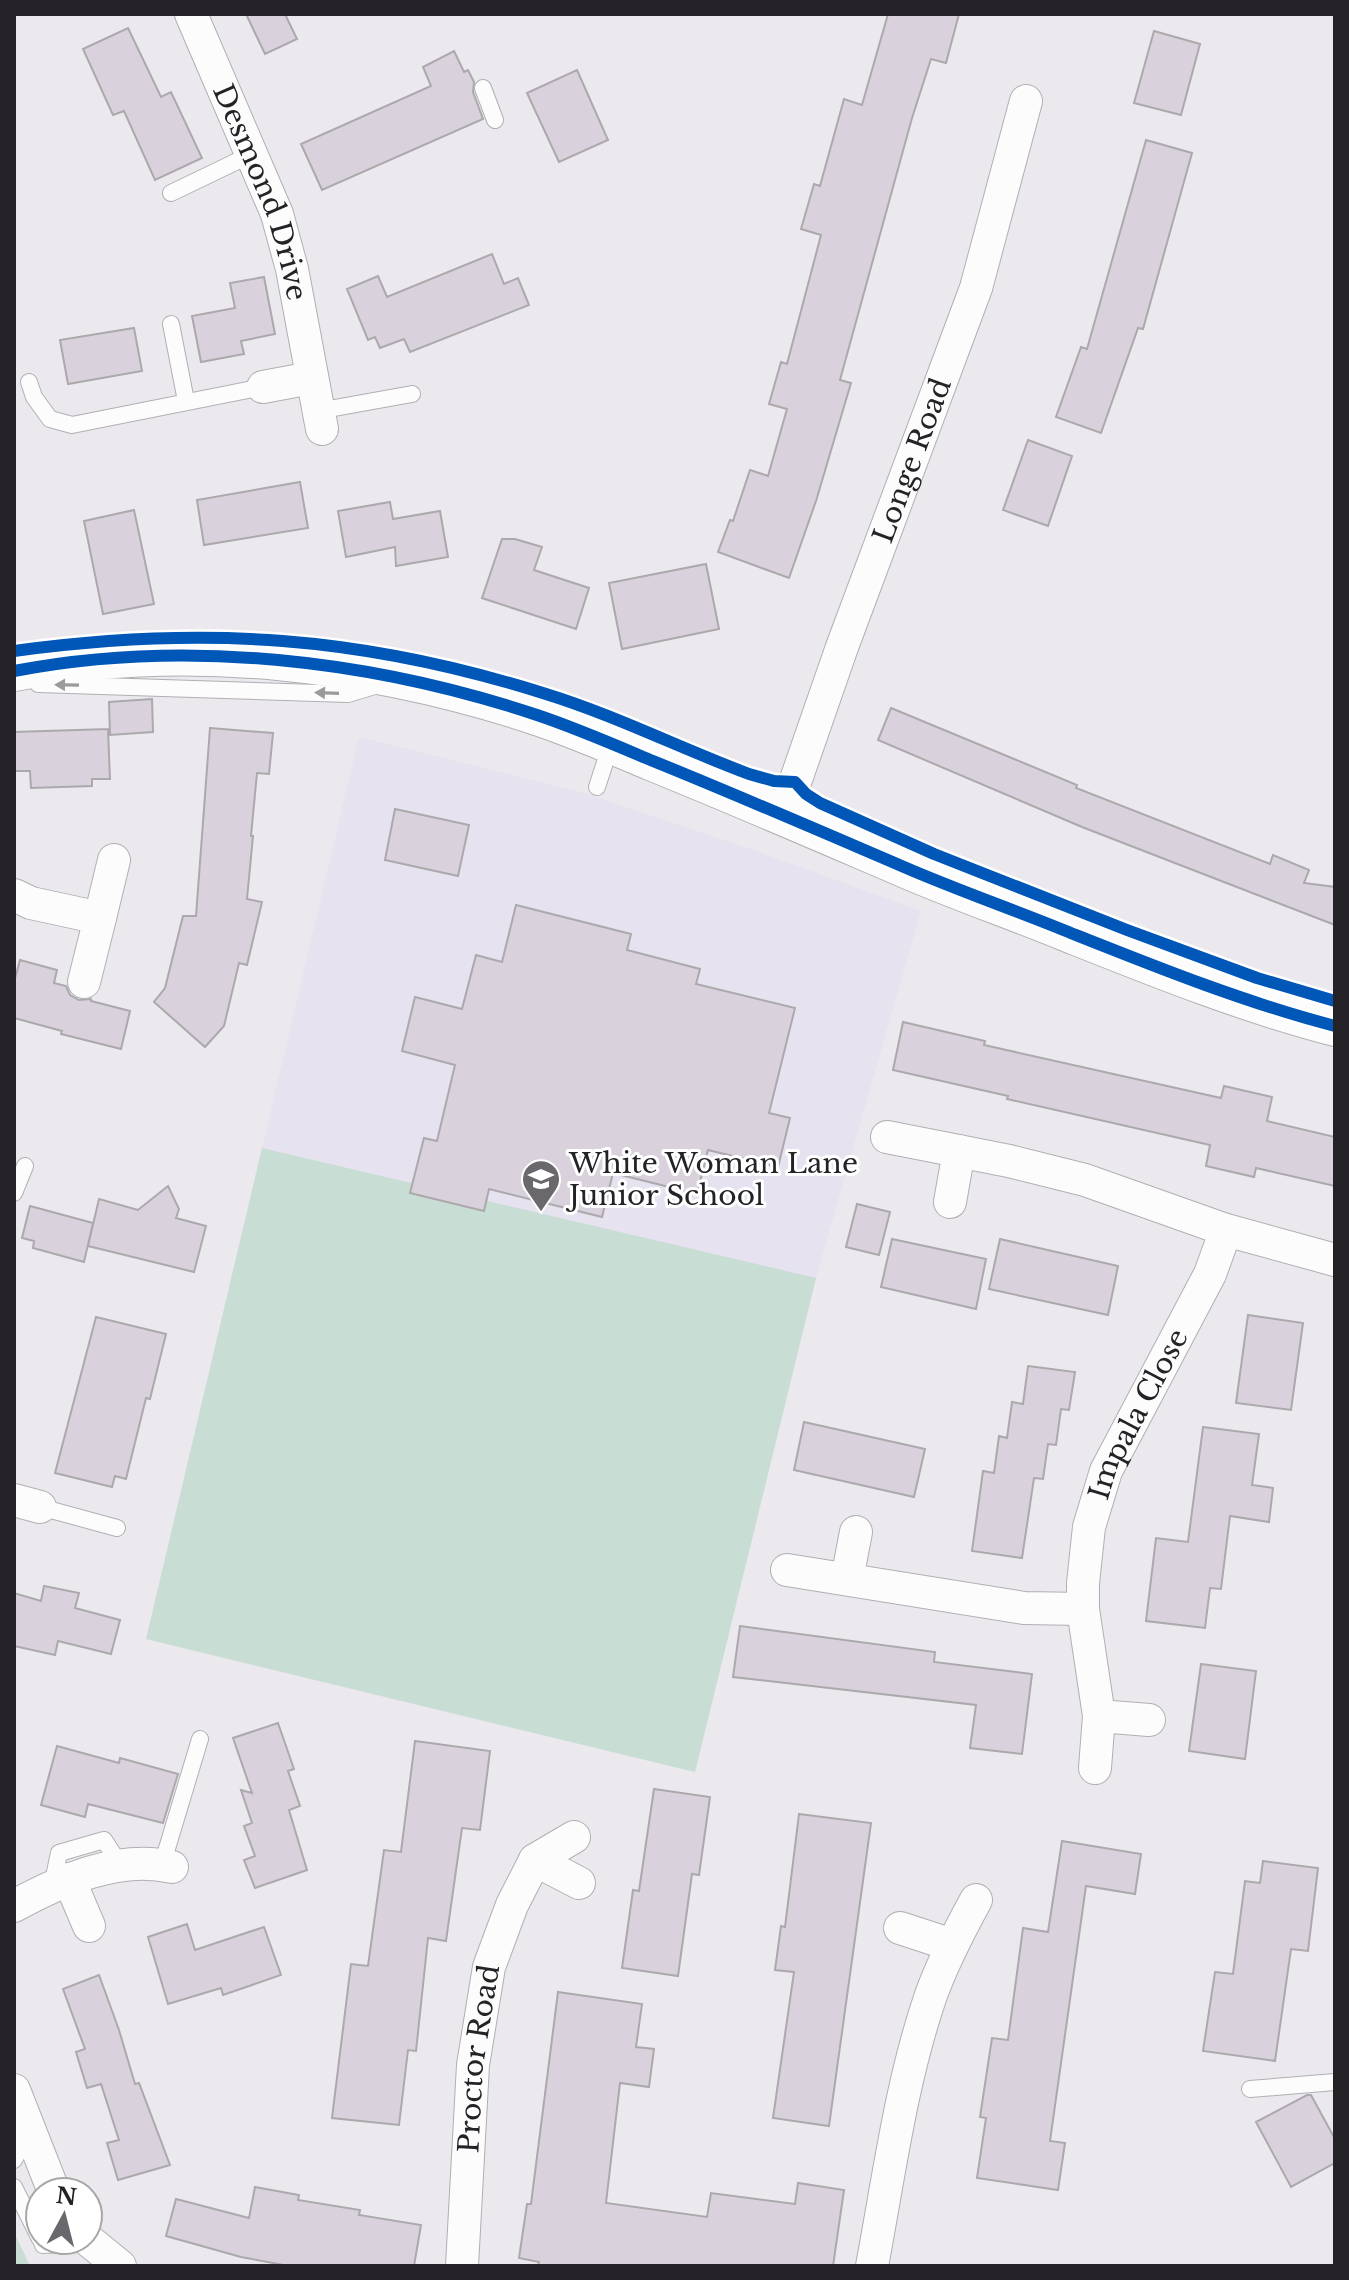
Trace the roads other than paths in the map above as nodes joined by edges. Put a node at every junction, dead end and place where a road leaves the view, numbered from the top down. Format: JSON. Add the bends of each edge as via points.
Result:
{"nodes":[{"id":1,"x":191,"y":14,"type":"edge"},
{"id":2,"x":483,"y":88,"type":"dead end"},
{"id":3,"x":1026,"y":101,"type":"dead end"},
{"id":4,"x":495,"y":120,"type":"dead end"},
{"id":5,"x":252,"y":154,"type":"junction"},
{"id":6,"x":171,"y":193,"type":"dead end"},
{"id":7,"x":171,"y":324,"type":"dead end"},
{"id":8,"x":311,"y":378,"type":"junction"},
{"id":9,"x":29,"y":382,"type":"dead end"},
{"id":10,"x":263,"y":387,"type":"joint"},
{"id":11,"x":412,"y":394,"type":"dead end"},
{"id":12,"x":186,"y":401,"type":"junction"},
{"id":13,"x":320,"y":420,"type":"joint"},
{"id":14,"x":14,"y":671,"type":"edge"},
{"id":15,"x":402,"y":678,"type":"junction"},
{"id":16,"x":14,"y":684,"type":"edge"},
{"id":17,"x":611,"y":744,"type":"junction"},
{"id":18,"x":597,"y":787,"type":"dead end"},
{"id":19,"x":784,"y":814,"type":"junction"},
{"id":20,"x":114,"y":860,"type":"dead end"},
{"id":21,"x":14,"y":895,"type":"edge"},
{"id":22,"x":100,"y":918,"type":"junction"},
{"id":23,"x":84,"y":982,"type":"dead end"},
{"id":24,"x":1335,"y":1026,"type":"edge"},
{"id":25,"x":887,"y":1137,"type":"dead end"},
{"id":26,"x":959,"y":1151,"type":"junction"},
{"id":27,"x":25,"y":1166,"type":"dead end"},
{"id":28,"x":14,"y":1193,"type":"edge"},
{"id":29,"x":950,"y":1202,"type":"dead end"},
{"id":30,"x":1226,"y":1230,"type":"junction"},
{"id":31,"x":1335,"y":1260,"type":"edge"},
{"id":32,"x":27,"y":1503,"type":"edge"},
{"id":33,"x":117,"y":1528,"type":"dead end"},
{"id":34,"x":856,"y":1532,"type":"dead end"},
{"id":35,"x":787,"y":1570,"type":"dead end"},
{"id":36,"x":847,"y":1579,"type":"junction"},
{"id":37,"x":1083,"y":1609,"type":"junction"},
{"id":38,"x":1099,"y":1716,"type":"junction"},
{"id":39,"x":1149,"y":1720,"type":"dead end"},
{"id":40,"x":200,"y":1739,"type":"dead end"},
{"id":41,"x":1095,"y":1768,"type":"dead end"},
{"id":42,"x":574,"y":1837,"type":"dead end"},
{"id":43,"x":535,"y":1860,"type":"junction"},
{"id":44,"x":167,"y":1866,"type":"joint"},
{"id":45,"x":61,"y":1882,"type":"junction"},
{"id":46,"x":579,"y":1883,"type":"dead end"},
{"id":47,"x":976,"y":1900,"type":"dead end"},
{"id":48,"x":14,"y":1906,"type":"edge"},
{"id":49,"x":89,"y":1926,"type":"dead end"},
{"id":50,"x":900,"y":1928,"type":"dead end"},
{"id":51,"x":952,"y":1945,"type":"junction"},
{"id":52,"x":1335,"y":2082,"type":"edge"},
{"id":53,"x":1250,"y":2089,"type":"dead end"},
{"id":54,"x":14,"y":2090,"type":"edge"},
{"id":55,"x":30,"y":2131,"type":"junction"},
{"id":56,"x":14,"y":2160,"type":"edge"},
{"id":57,"x":48,"y":2176,"type":"edge"},
{"id":58,"x":14,"y":2187,"type":"edge"},
{"id":59,"x":24,"y":2207,"type":"edge"},
{"id":60,"x":104,"y":2253,"type":"edge"},
{"id":61,"x":120,"y":2266,"type":"edge"},
{"id":62,"x":462,"y":2266,"type":"edge"},
{"id":63,"x":872,"y":2266,"type":"edge"}],
"edges":[{"from":1,"to":5,"type":"street","name":"Desmond Drive"},
{"from":2,"to":4,"type":"lane"},
{"from":3,"to":19,"type":"street","name":"Longe Road","via":[[976,288]]},
{"from":5,"to":6,"type":"lane"},
{"from":5,"to":8,"type":"street","name":"Desmond Drive","via":[[292,269]]},
{"from":7,"to":12,"type":"lane"},
{"from":8,"to":10,"type":"street"},
{"from":8,"to":13,"type":"street","name":"Desmond Drive"},
{"from":9,"to":12,"type":"lane","via":[[50,419],[72,425]]},
{"from":10,"to":12,"type":"lane"},
{"from":11,"to":13,"type":"lane"},
{"from":14,"to":15,"type":"street","via":[[185,656],[257,659]]},
{"from":15,"to":16,"type":"lane","one_way":true,"via":[[348,694]]},
{"from":15,"to":17,"type":"street","via":[[516,708]]},
{"from":17,"to":18,"type":"lane"},
{"from":17,"to":19,"type":"street"},
{"from":19,"to":24,"type":"street","via":[[1161,969]]},
{"from":20,"to":22,"type":"street"},
{"from":21,"to":22,"type":"street"},
{"from":22,"to":23,"type":"street"},
{"from":25,"to":26,"type":"street"},
{"from":26,"to":29,"type":"street"},
{"from":26,"to":30,"type":"street","via":[[1085,1180]]},
{"from":27,"to":28,"type":"lane"},
{"from":30,"to":31,"type":"street"},
{"from":30,"to":37,"type":"street","name":"Impala Close","via":[[1210,1274],[1106,1471],[1089,1527]]},
{"from":32,"to":33,"type":"lane"},
{"from":34,"to":36,"type":"street"},
{"from":35,"to":36,"type":"street"},
{"from":36,"to":37,"type":"street","via":[[1024,1608]]},
{"from":37,"to":38,"type":"street","name":"Impala Close"},
{"from":38,"to":39,"type":"street"},
{"from":38,"to":41,"type":"street","name":"Impala Close"},
{"from":40,"to":44,"type":"lane"},
{"from":42,"to":43,"type":"street"},
{"from":43,"to":46,"type":"street"},
{"from":43,"to":62,"type":"street","name":"Proctor Road","via":[[489,1967],[473,2065]]},
{"from":44,"to":45,"type":"street","via":[[121,1866]]},
{"from":45,"to":48,"type":"street"},
{"from":45,"to":49,"type":"street"},
{"from":47,"to":51,"type":"street"},
{"from":50,"to":51,"type":"street"},
{"from":51,"to":63,"type":"street","via":[[914,2051]]},
{"from":52,"to":53,"type":"lane"},
{"from":54,"to":55,"type":"street"},
{"from":55,"to":56,"type":"lane"},
{"from":55,"to":57,"type":"street"},
{"from":58,"to":59,"type":"lane"},
{"from":60,"to":61,"type":"street"}]}
